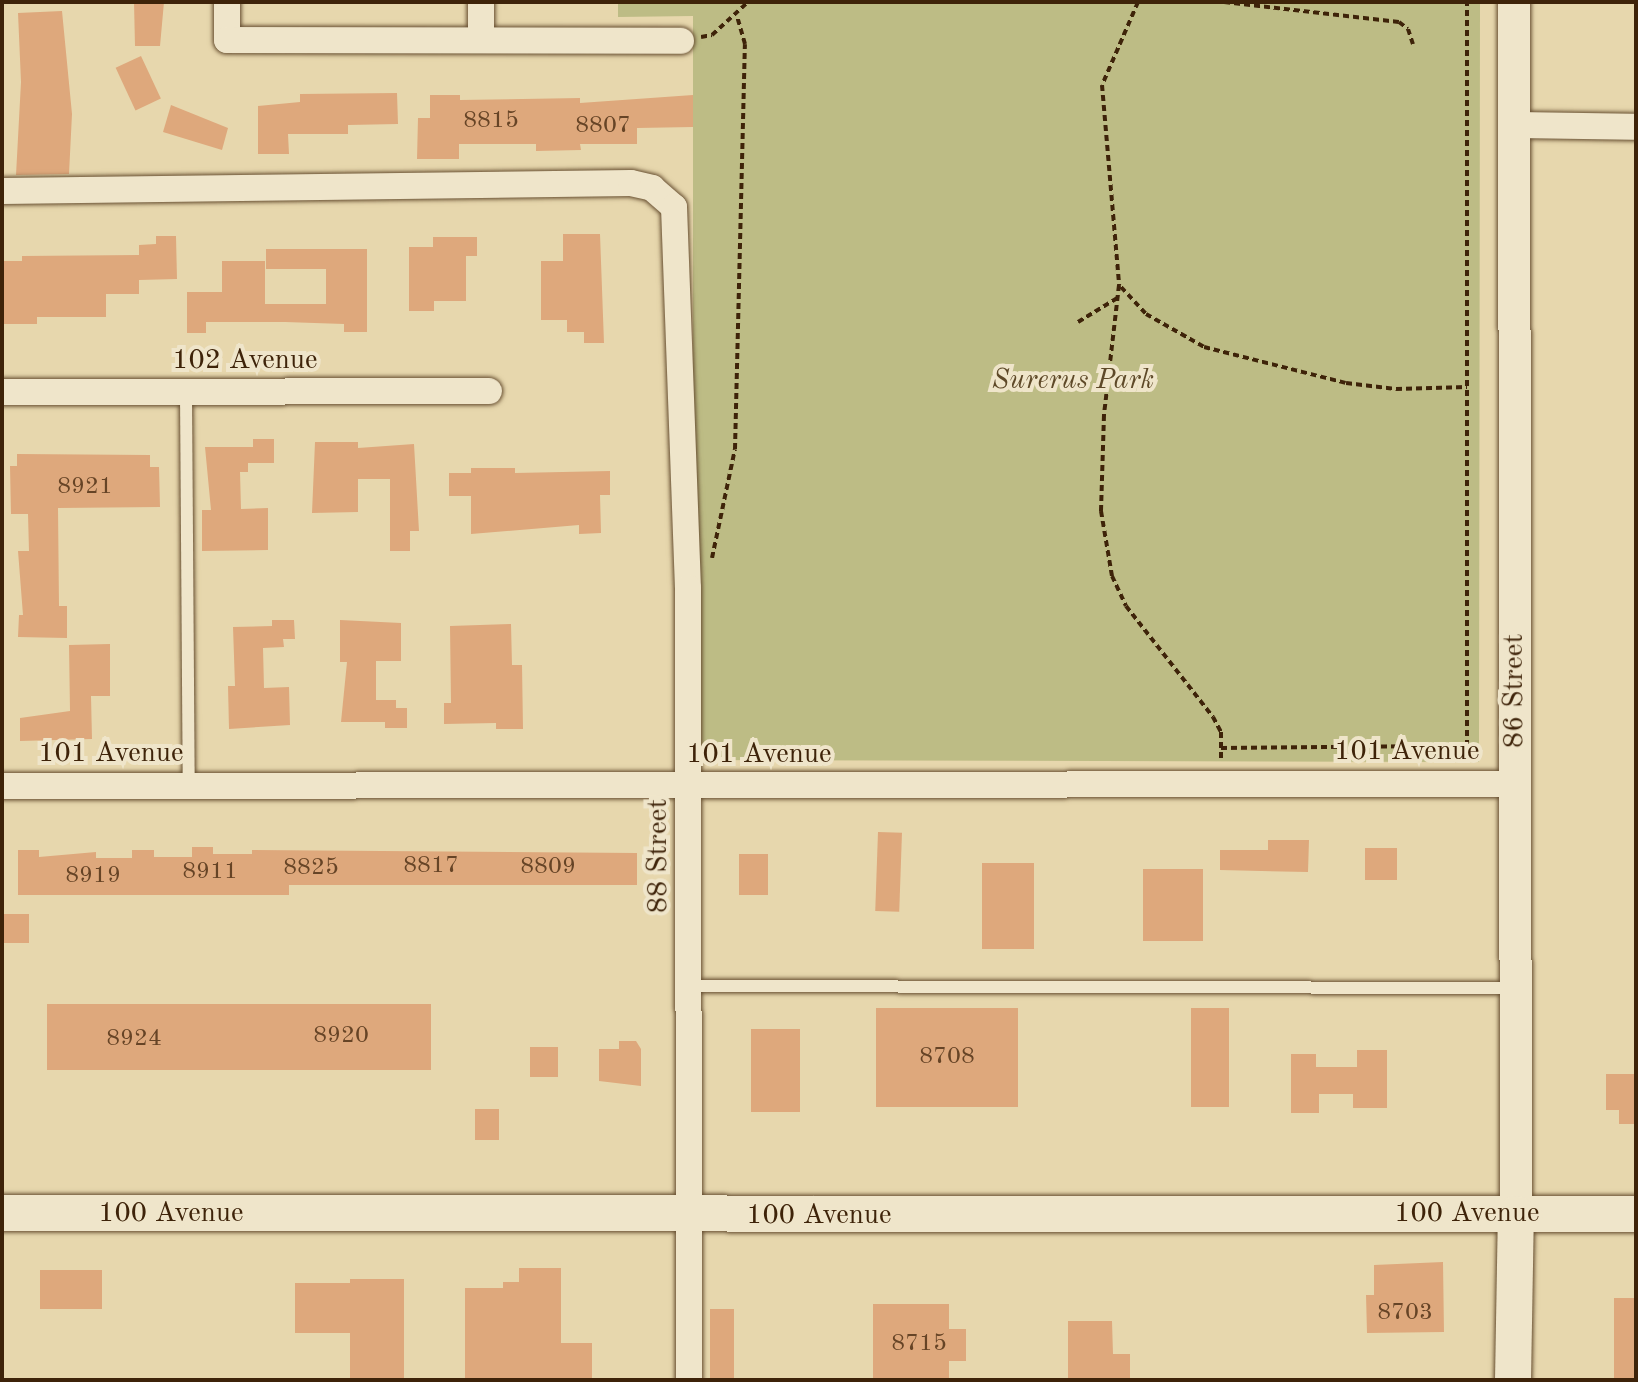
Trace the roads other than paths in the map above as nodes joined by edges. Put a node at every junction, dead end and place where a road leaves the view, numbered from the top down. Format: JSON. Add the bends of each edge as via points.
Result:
{"nodes":[{"id":1,"x":227,"y":2,"type":"edge"},
{"id":2,"x":481,"y":2,"type":"edge"},
{"id":3,"x":1514,"y":2,"type":"edge"},
{"id":4,"x":481,"y":38,"type":"junction"},
{"id":5,"x":681,"y":41,"type":"road end"},
{"id":6,"x":1514,"y":125,"type":"junction"},
{"id":7,"x":1636,"y":127,"type":"edge"},
{"id":8,"x":2,"y":191,"type":"edge"},
{"id":9,"x":489,"y":391,"type":"dead end"},
{"id":10,"x":2,"y":392,"type":"edge"},
{"id":11,"x":186,"y":394,"type":"junction"},
{"id":12,"x":1515,"y":784,"type":"junction"},
{"id":13,"x":2,"y":786,"type":"edge"},
{"id":14,"x":189,"y":786,"type":"junction"},
{"id":15,"x":691,"y":787,"type":"junction"},
{"id":16,"x":691,"y":986,"type":"junction"},
{"id":17,"x":1515,"y":988,"type":"junction"},
{"id":18,"x":2,"y":1213,"type":"edge"},
{"id":19,"x":1516,"y":1214,"type":"junction"},
{"id":20,"x":1636,"y":1214,"type":"edge"},
{"id":21,"x":690,"y":1216,"type":"junction"},
{"id":22,"x":689,"y":1380,"type":"edge"},
{"id":23,"x":1513,"y":1380,"type":"edge"}],
"edges":[{"from":1,"to":4,"type":"street","via":[[227,40]]},
{"from":2,"to":4,"type":"street"},
{"from":3,"to":6,"type":"street","name":"86 Street"},
{"from":4,"to":5,"type":"street"},
{"from":6,"to":7,"type":"street"},
{"from":6,"to":12,"type":"street","name":"86 Street"},
{"from":8,"to":15,"type":"street","name":"88 Street","via":[[631,183],[661,194],[676,216]]},
{"from":9,"to":11,"type":"street","name":"102 Avenue"},
{"from":10,"to":11,"type":"street","name":"102 Avenue"},
{"from":11,"to":14,"type":"lane"},
{"from":12,"to":15,"type":"street","name":"101 Avenue"},
{"from":12,"to":17,"type":"street","name":"86 Street"},
{"from":13,"to":14,"type":"street","name":"101 Avenue"},
{"from":14,"to":15,"type":"street","name":"101 Avenue"},
{"from":15,"to":16,"type":"street","name":"88 Street"},
{"from":16,"to":17,"type":"lane"},
{"from":16,"to":21,"type":"street","name":"88 Street"},
{"from":17,"to":19,"type":"street","name":"86 Street"},
{"from":18,"to":21,"type":"main road","name":"100 Avenue"},
{"from":19,"to":20,"type":"main road","name":"100 Avenue"},
{"from":19,"to":21,"type":"main road","name":"100 Avenue"},
{"from":19,"to":23,"type":"main road","name":"86 Street"},
{"from":21,"to":22,"type":"street","name":"88 Street"}]}
